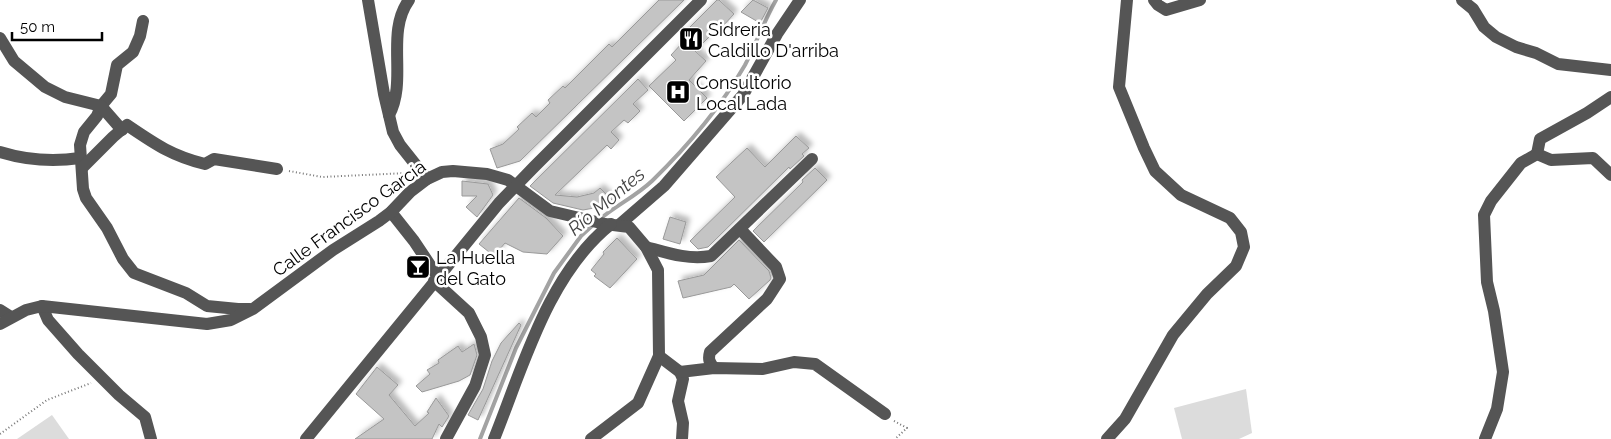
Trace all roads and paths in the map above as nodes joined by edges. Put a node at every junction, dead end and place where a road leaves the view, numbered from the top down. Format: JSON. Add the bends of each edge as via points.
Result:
{"nodes":[{"id":1,"x":368,"y":0,"type":"edge"},
{"id":2,"x":409,"y":0,"type":"edge"},
{"id":3,"x":701,"y":0,"type":"edge"},
{"id":4,"x":800,"y":0,"type":"edge"},
{"id":5,"x":1127,"y":0,"type":"edge"},
{"id":6,"x":1154,"y":0,"type":"edge"},
{"id":7,"x":1200,"y":0,"type":"edge"},
{"id":8,"x":1462,"y":0,"type":"edge"},
{"id":9,"x":143,"y":21,"type":"dead end"},
{"id":10,"x":0,"y":38,"type":"edge"},
{"id":11,"x":1611,"y":70,"type":"edge"},
{"id":12,"x":1611,"y":97,"type":"edge"},
{"id":13,"x":101,"y":106,"type":"junction"},
{"id":14,"x":389,"y":114,"type":"junction"},
{"id":15,"x":122,"y":130,"type":"junction"},
{"id":16,"x":0,"y":152,"type":"edge"},
{"id":17,"x":1537,"y":154,"type":"junction"},
{"id":18,"x":812,"y":159,"type":"dead end"},
{"id":19,"x":81,"y":163,"type":"junction"},
{"id":20,"x":417,"y":166,"type":"junction"},
{"id":21,"x":277,"y":169,"type":"joint"},
{"id":22,"x":1611,"y":175,"type":"edge"},
{"id":23,"x":427,"y":179,"type":"junction"},
{"id":24,"x":516,"y":186,"type":"junction"},
{"id":25,"x":391,"y":212,"type":"junction"},
{"id":26,"x":612,"y":225,"type":"junction"},
{"id":27,"x":740,"y":229,"type":"junction"},
{"id":28,"x":646,"y":247,"type":"junction"},
{"id":29,"x":436,"y":279,"type":"junction"},
{"id":30,"x":42,"y":306,"type":"junction"},
{"id":31,"x":253,"y":309,"type":"junction"},
{"id":32,"x":0,"y":310,"type":"edge"},
{"id":33,"x":12,"y":317,"type":"junction"},
{"id":34,"x":0,"y":324,"type":"edge"},
{"id":35,"x":659,"y":356,"type":"junction"},
{"id":36,"x":714,"y":368,"type":"junction"},
{"id":37,"x":680,"y":372,"type":"junction"},
{"id":38,"x":100,"y":377,"type":"junction"},
{"id":39,"x":884,"y":414,"type":"joint"},
{"id":40,"x":0,"y":434,"type":"edge"},
{"id":41,"x":151,"y":439,"type":"edge"},
{"id":42,"x":306,"y":439,"type":"edge"},
{"id":43,"x":446,"y":439,"type":"edge"},
{"id":44,"x":494,"y":439,"type":"edge"},
{"id":45,"x":590,"y":439,"type":"edge"},
{"id":46,"x":682,"y":439,"type":"edge"},
{"id":47,"x":895,"y":439,"type":"edge"},
{"id":48,"x":1107,"y":439,"type":"edge"},
{"id":49,"x":1485,"y":439,"type":"edge"}],
"edges":[{"from":1,"to":14,"type":"street"},
{"from":2,"to":14,"type":"street","via":[[399,21],[397,76]]},
{"from":3,"to":24,"type":"street"},
{"from":4,"to":26,"type":"street","via":[[743,95],[664,186]]},
{"from":5,"to":48,"type":"street","via":[[1119,87],[1144,148],[1155,171],[1181,195],[1230,218],[1241,232],[1244,247],[1236,266],[1207,294],[1173,335],[1125,419]]},
{"from":6,"to":7,"type":"street","via":[[1166,10]]},
{"from":8,"to":11,"type":"street","via":[[1473,8],[1484,27],[1516,48],[1558,64]]},
{"from":9,"to":13,"type":"street","via":[[133,52],[117,65],[111,94]]},
{"from":10,"to":13,"type":"street","via":[[14,61],[45,87],[65,97]]},
{"from":12,"to":17,"type":"street","via":[[1540,139]]},
{"from":13,"to":15,"type":"street"},
{"from":13,"to":19,"type":"street","via":[[84,132],[80,145]]},
{"from":14,"to":20,"type":"street","via":[[400,145]]},
{"from":15,"to":19,"type":"street"},
{"from":15,"to":21,"type":"street","via":[[128,125],[174,155],[205,164],[214,159]]},
{"from":16,"to":19,"type":"street"},
{"from":17,"to":22,"type":"street","via":[[1551,160],[1593,158]]},
{"from":17,"to":49,"type":"street","via":[[1520,163],[1484,215],[1487,282],[1503,372],[1497,409]]},
{"from":18,"to":27,"type":"street"},
{"from":19,"to":31,"type":"street","via":[[86,198],[134,272],[186,293],[207,306]]},
{"from":20,"to":21,"type":"path","via":[[407,173],[348,177],[322,177]]},
{"from":20,"to":23,"type":"street"},
{"from":23,"to":24,"type":"street","name":"Calle Francisco García","via":[[453,171],[487,174]]},
{"from":23,"to":25,"type":"street","name":"Calle Francisco García"},
{"from":24,"to":26,"type":"street","name":"Calle Francisco García","via":[[550,212]]},
{"from":24,"to":29,"type":"street"},
{"from":25,"to":29,"type":"street","via":[[414,241]]},
{"from":25,"to":31,"type":"street","name":"Calle Francisco García"},
{"from":26,"to":28,"type":"street","name":"Calle Francisco García","via":[[629,227]]},
{"from":26,"to":44,"type":"street","via":[[596,236],[553,296]]},
{"from":27,"to":28,"type":"street","via":[[711,256],[672,255]]},
{"from":27,"to":36,"type":"street","via":[[776,267],[780,279],[767,299],[710,352],[710,363]]},
{"from":28,"to":35,"type":"street","name":"Calle Francisco García","via":[[658,270]]},
{"from":29,"to":42,"type":"street"},
{"from":29,"to":43,"type":"street","via":[[469,313],[481,337],[485,355],[474,386]]},
{"from":30,"to":31,"type":"street","name":"Calle Francisco García","via":[[207,324],[231,320]]},
{"from":30,"to":33,"type":"street"},
{"from":30,"to":38,"type":"street","via":[[53,328]]},
{"from":32,"to":33,"type":"street"},
{"from":33,"to":34,"type":"street"},
{"from":35,"to":37,"type":"street"},
{"from":35,"to":45,"type":"street","via":[[638,403]]},
{"from":36,"to":37,"type":"street"},
{"from":36,"to":39,"type":"street","via":[[763,369],[794,362],[815,364]]},
{"from":37,"to":46,"type":"street","via":[[683,379],[678,401],[683,423]]},
{"from":38,"to":40,"type":"path","via":[[47,400]]},
{"from":38,"to":41,"type":"street","via":[[145,417]]},
{"from":39,"to":47,"type":"path","via":[[907,428]]}]}
